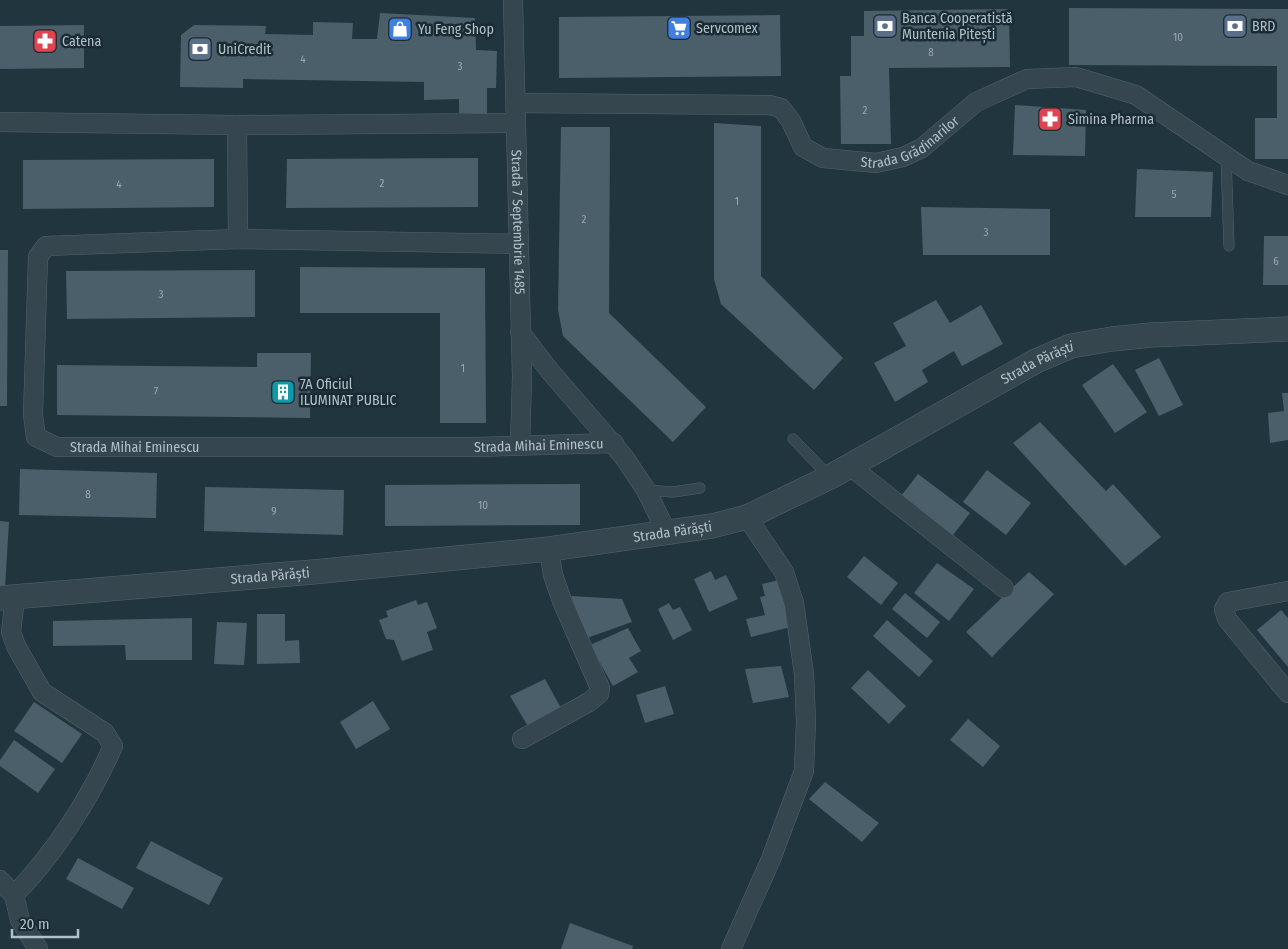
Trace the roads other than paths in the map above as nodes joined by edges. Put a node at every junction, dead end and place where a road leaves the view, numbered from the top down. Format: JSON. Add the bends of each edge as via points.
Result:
{"nodes":[{"id":1,"x":513,"y":0,"type":"edge"},
{"id":2,"x":516,"y":103,"type":"junction"},
{"id":3,"x":0,"y":122,"type":"edge"},
{"id":4,"x":516,"y":123,"type":"junction"},
{"id":5,"x":237,"y":126,"type":"junction"},
{"id":6,"x":1226,"y":156,"type":"junction"},
{"id":7,"x":1288,"y":185,"type":"edge"},
{"id":8,"x":238,"y":239,"type":"junction"},
{"id":9,"x":519,"y":244,"type":"junction"},
{"id":10,"x":1229,"y":246,"type":"dead end"},
{"id":11,"x":1288,"y":329,"type":"edge"},
{"id":12,"x":520,"y":332,"type":"junction"},
{"id":13,"x":793,"y":439,"type":"dead end"},
{"id":14,"x":614,"y":443,"type":"junction"},
{"id":15,"x":520,"y":445,"type":"junction"},
{"id":16,"x":850,"y":466,"type":"junction"},
{"id":17,"x":830,"y":477,"type":"junction"},
{"id":18,"x":700,"y":488,"type":"dead end"},
{"id":19,"x":646,"y":490,"type":"junction"},
{"id":20,"x":747,"y":517,"type":"junction"},
{"id":21,"x":667,"y":533,"type":"junction"},
{"id":22,"x":549,"y":549,"type":"junction"},
{"id":23,"x":1004,"y":588,"type":"dead end"},
{"id":24,"x":1288,"y":591,"type":"edge"},
{"id":25,"x":8,"y":598,"type":"edge"},
{"id":26,"x":1288,"y":693,"type":"edge"},
{"id":27,"x":522,"y":739,"type":"dead end"},
{"id":28,"x":0,"y":880,"type":"edge"},
{"id":29,"x":14,"y":895,"type":"junction"},
{"id":30,"x":38,"y":949,"type":"edge"},
{"id":31,"x":731,"y":949,"type":"edge"}],
"edges":[{"from":1,"to":2,"type":"street","name":"Strada 7 Septembrie 1485"},
{"from":2,"to":4,"type":"street","name":"Strada 7 Septembrie 1485"},
{"from":2,"to":6,"type":"street","name":"Strada Grădinarilor","via":[[769,105],[781,108],[792,120],[803,147],[823,158],[876,163],[903,157],[922,148],[976,102],[1027,79],[1076,77],[1136,95]]},
{"from":3,"to":5,"type":"street"},
{"from":4,"to":5,"type":"street"},
{"from":4,"to":9,"type":"street","name":"Strada 7 Septembrie 1485"},
{"from":5,"to":8,"type":"street"},
{"from":6,"to":7,"type":"street","name":"Strada Grădinarilor","via":[[1248,172]]},
{"from":6,"to":10,"type":"lane"},
{"from":8,"to":9,"type":"street"},
{"from":8,"to":15,"type":"street","name":"Strada Mihai Eminescu","via":[[46,246],[38,257],[33,415],[36,437],[57,447]]},
{"from":9,"to":12,"type":"street","name":"Strada 7 Septembrie 1485"},
{"from":11,"to":16,"type":"street","name":"Strada Părăști","via":[[1152,335],[1071,346],[1028,365]]},
{"from":12,"to":14,"type":"street"},
{"from":12,"to":15,"type":"street","name":"Strada 7 Septembrie 1485"},
{"from":13,"to":17,"type":"lane"},
{"from":14,"to":15,"type":"street","name":"Strada Mihai Eminescu"},
{"from":14,"to":19,"type":"street"},
{"from":16,"to":17,"type":"street","name":"Strada Părăști"},
{"from":16,"to":23,"type":"street"},
{"from":17,"to":20,"type":"street","name":"Strada Părăști"},
{"from":18,"to":19,"type":"lane","via":[[673,492]]},
{"from":19,"to":21,"type":"street"},
{"from":20,"to":21,"type":"street","name":"Strada Părăști"},
{"from":20,"to":31,"type":"street","via":[[784,572],[794,603],[804,674],[806,722],[804,771],[771,859]]},
{"from":21,"to":22,"type":"street","name":"Strada Părăști"},
{"from":22,"to":25,"type":"street","name":"Strada Părăști"},
{"from":22,"to":27,"type":"street","via":[[562,601],[600,688],[599,694],[589,702]]},
{"from":24,"to":26,"type":"street","via":[[1228,602],[1224,609],[1227,619]]},
{"from":25,"to":29,"type":"street","name":"Strada Părăști","via":[[11,632],[16,646],[42,692],[105,733],[113,746],[102,770],[62,834]]},
{"from":28,"to":29,"type":"street"},
{"from":29,"to":30,"type":"street","via":[[20,920]]}]}
